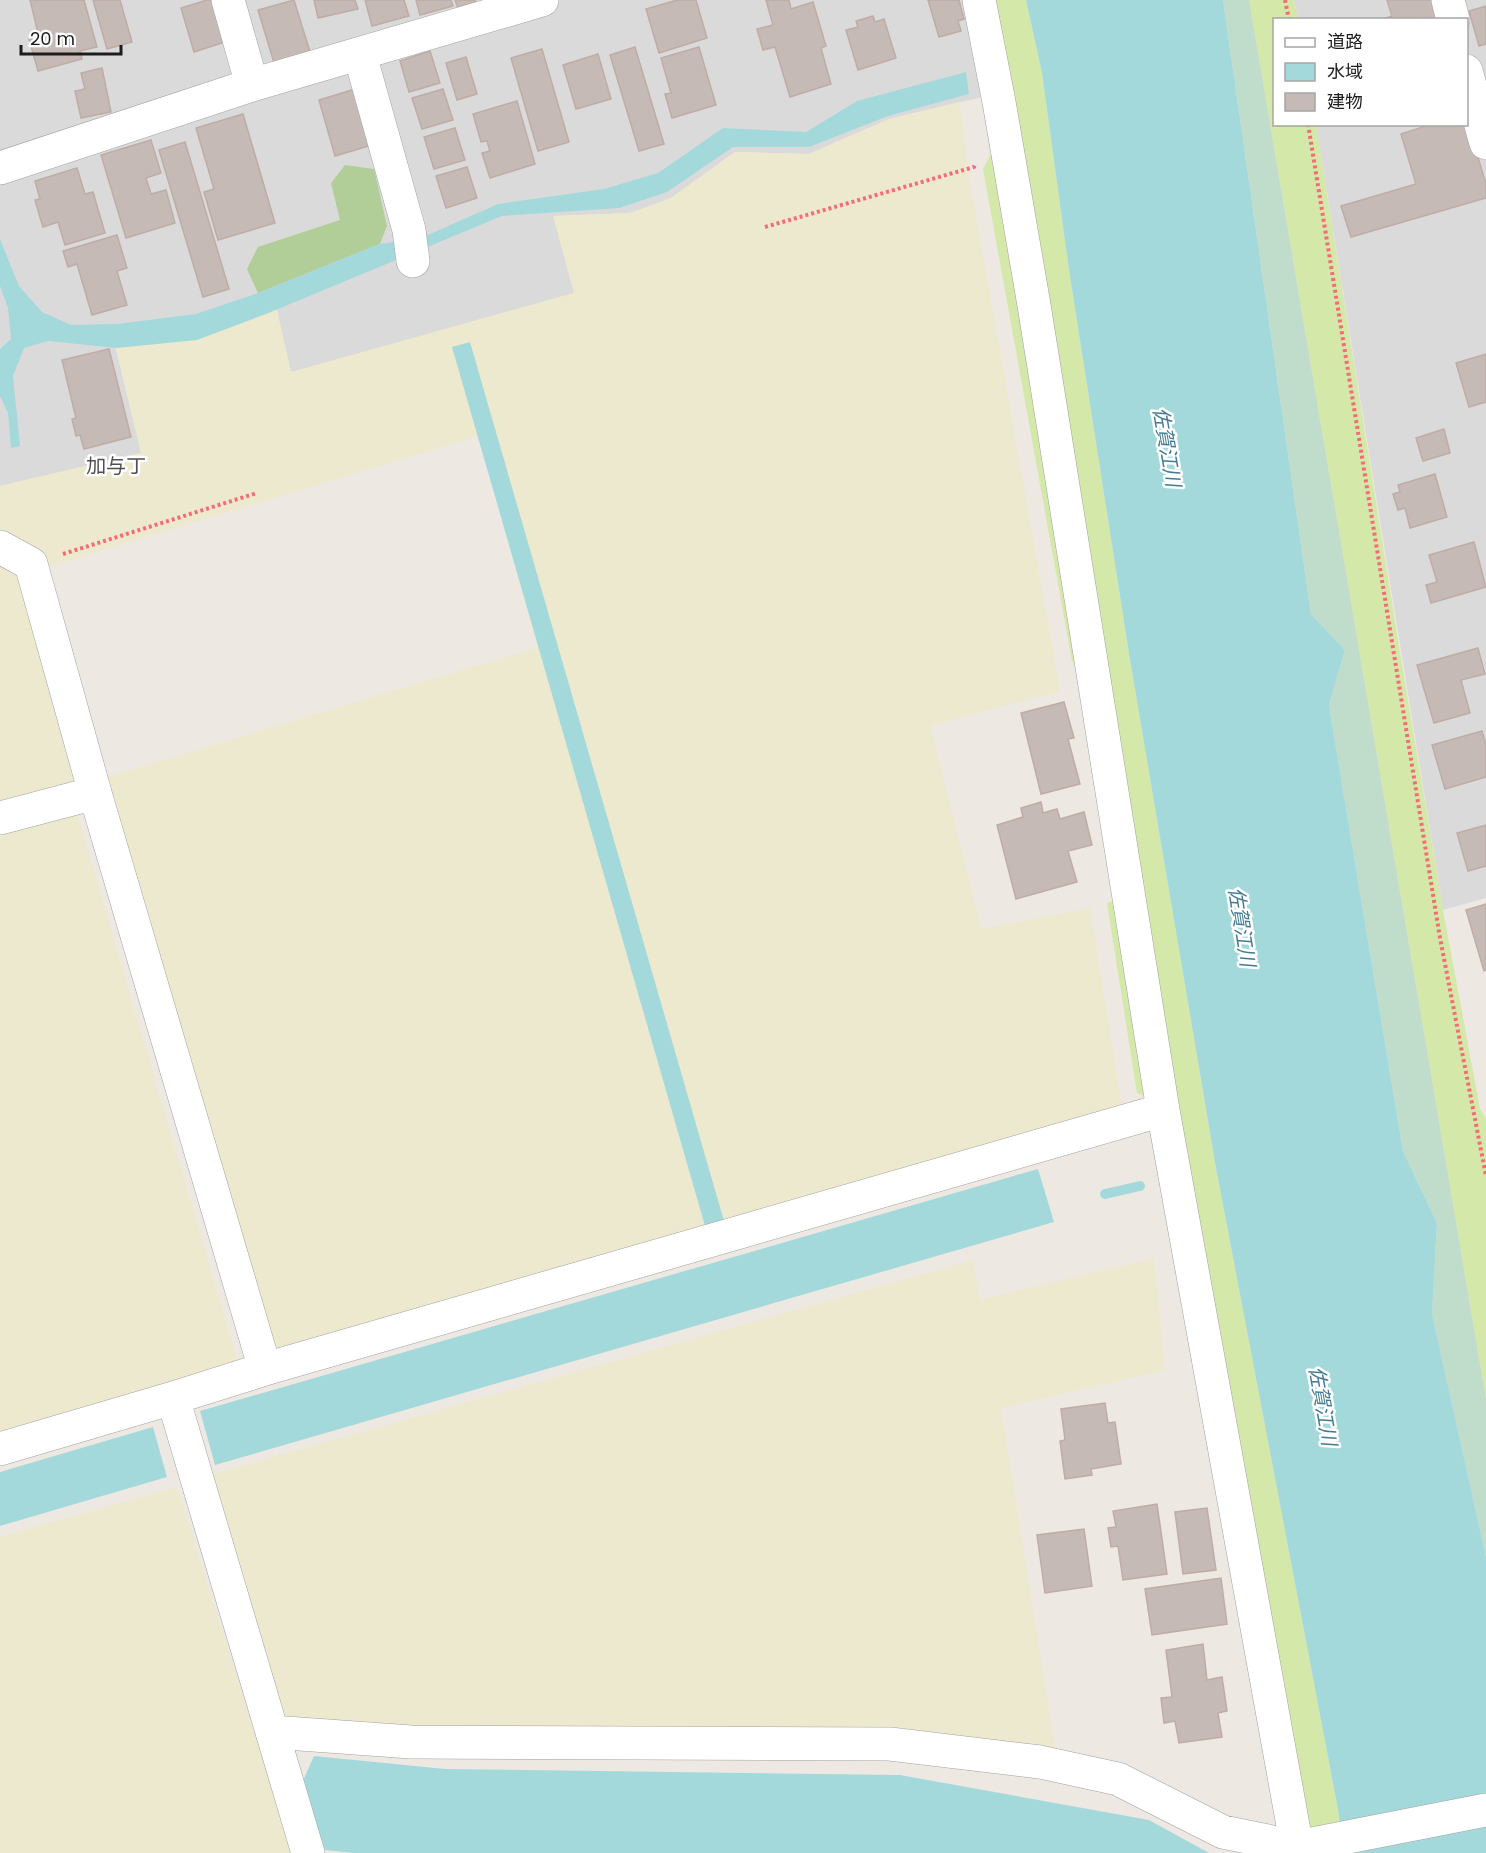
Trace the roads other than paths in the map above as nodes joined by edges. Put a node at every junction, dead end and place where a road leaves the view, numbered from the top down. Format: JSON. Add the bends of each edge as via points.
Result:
{"nodes":[{"id":1,"x":228,"y":0,"type":"edge"},
{"id":2,"x":542,"y":0,"type":"edge"},
{"id":3,"x":979,"y":0,"type":"edge"},
{"id":4,"x":1448,"y":0,"type":"edge"},
{"id":5,"x":1452,"y":18,"type":"edge"},
{"id":6,"x":360,"y":55,"type":"junction"},
{"id":7,"x":252,"y":86,"type":"junction"},
{"id":8,"x":1476,"y":89,"type":"edge"},
{"id":9,"x":1486,"y":143,"type":"edge"},
{"id":10,"x":0,"y":168,"type":"edge"},
{"id":11,"x":411,"y":246,"type":"dead end"},
{"id":12,"x":0,"y":547,"type":"edge"},
{"id":13,"x":95,"y":793,"type":"junction"},
{"id":14,"x":0,"y":818,"type":"edge"},
{"id":15,"x":1163,"y":1110,"type":"junction"},
{"id":16,"x":265,"y":1369,"type":"junction"},
{"id":17,"x":173,"y":1398,"type":"junction"},
{"id":18,"x":0,"y":1449,"type":"edge"},
{"id":19,"x":272,"y":1732,"type":"junction"},
{"id":20,"x":1486,"y":1810,"type":"edge"},
{"id":21,"x":1303,"y":1848,"type":"edge"},
{"id":22,"x":308,"y":1853,"type":"edge"}],
"edges":[{"from":1,"to":7,"type":"street"},
{"from":2,"to":6,"type":"street"},
{"from":3,"to":15,"type":"street","via":[[1036,316]]},
{"from":4,"to":5,"type":"street"},
{"from":6,"to":7,"type":"street"},
{"from":6,"to":11,"type":"street"},
{"from":7,"to":10,"type":"street"},
{"from":8,"to":9,"type":"street"},
{"from":12,"to":13,"type":"street","via":[[31,564]]},
{"from":13,"to":14,"type":"street"},
{"from":13,"to":16,"type":"street"},
{"from":15,"to":16,"type":"street"},
{"from":15,"to":21,"type":"street"},
{"from":16,"to":17,"type":"street"},
{"from":17,"to":18,"type":"street"},
{"from":17,"to":19,"type":"street"},
{"from":19,"to":21,"type":"street","via":[[411,1742],[890,1744],[1040,1762],[1118,1779],[1223,1832]]},
{"from":19,"to":22,"type":"street"},
{"from":20,"to":21,"type":"street"}]}
